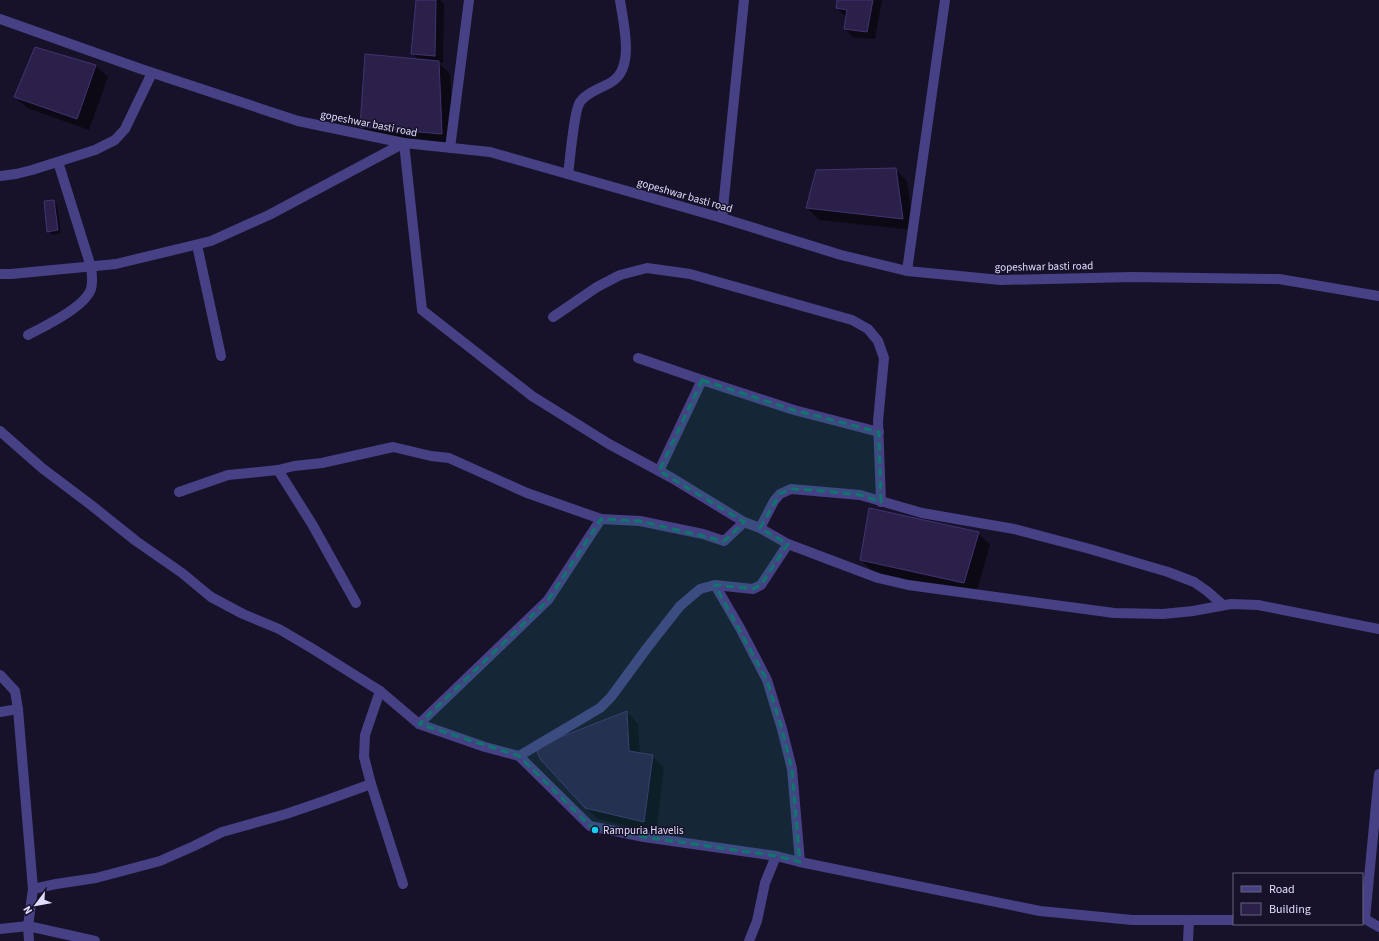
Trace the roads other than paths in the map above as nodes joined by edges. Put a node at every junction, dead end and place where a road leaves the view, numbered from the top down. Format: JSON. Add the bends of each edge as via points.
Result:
{"nodes":[{"id":1,"x":469,"y":0,"type":"edge"},
{"id":2,"x":620,"y":0,"type":"edge"},
{"id":3,"x":744,"y":0,"type":"edge"},
{"id":4,"x":945,"y":0,"type":"edge"},
{"id":5,"x":0,"y":18,"type":"edge"},
{"id":6,"x":152,"y":72,"type":"junction"},
{"id":7,"x":404,"y":143,"type":"junction"},
{"id":8,"x":450,"y":148,"type":"junction"},
{"id":9,"x":58,"y":162,"type":"junction"},
{"id":10,"x":568,"y":174,"type":"junction"},
{"id":11,"x":0,"y":176,"type":"edge"},
{"id":12,"x":722,"y":218,"type":"junction"},
{"id":13,"x":197,"y":244,"type":"junction"},
{"id":14,"x":91,"y":267,"type":"junction"},
{"id":15,"x":907,"y":271,"type":"junction"},
{"id":16,"x":0,"y":274,"type":"edge"},
{"id":17,"x":1379,"y":296,"type":"edge"},
{"id":18,"x":553,"y":317,"type":"dead end"},
{"id":19,"x":28,"y":336,"type":"dead end"},
{"id":20,"x":221,"y":356,"type":"dead end"},
{"id":21,"x":638,"y":358,"type":"dead end"},
{"id":22,"x":702,"y":380,"type":"junction"},
{"id":23,"x":0,"y":431,"type":"edge"},
{"id":24,"x":879,"y":432,"type":"junction"},
{"id":25,"x":278,"y":470,"type":"junction"},
{"id":26,"x":658,"y":471,"type":"junction"},
{"id":27,"x":179,"y":492,"type":"dead end"},
{"id":28,"x":881,"y":502,"type":"junction"},
{"id":29,"x":601,"y":519,"type":"junction"},
{"id":30,"x":744,"y":522,"type":"junction"},
{"id":31,"x":760,"y":528,"type":"junction"},
{"id":32,"x":788,"y":544,"type":"junction"},
{"id":33,"x":715,"y":585,"type":"junction"},
{"id":34,"x":356,"y":603,"type":"dead end"},
{"id":35,"x":1223,"y":605,"type":"junction"},
{"id":36,"x":1379,"y":629,"type":"edge"},
{"id":37,"x":0,"y":675,"type":"edge"},
{"id":38,"x":380,"y":691,"type":"junction"},
{"id":39,"x":18,"y":709,"type":"junction"},
{"id":40,"x":0,"y":712,"type":"edge"},
{"id":41,"x":419,"y":724,"type":"junction"},
{"id":42,"x":519,"y":756,"type":"junction"},
{"id":43,"x":1379,"y":774,"type":"edge"},
{"id":44,"x":370,"y":784,"type":"junction"},
{"id":45,"x":776,"y":856,"type":"junction"},
{"id":46,"x":800,"y":862,"type":"junction"},
{"id":47,"x":403,"y":884,"type":"dead end"},
{"id":48,"x":33,"y":889,"type":"junction"},
{"id":49,"x":1363,"y":919,"type":"edge"},
{"id":50,"x":1233,"y":920,"type":"edge"},
{"id":51,"x":1189,"y":921,"type":"junction"},
{"id":52,"x":28,"y":926,"type":"junction"},
{"id":53,"x":1379,"y":927,"type":"edge"},
{"id":54,"x":0,"y":929,"type":"edge"},
{"id":55,"x":29,"y":941,"type":"edge"},
{"id":56,"x":95,"y":941,"type":"edge"},
{"id":57,"x":749,"y":941,"type":"edge"},
{"id":58,"x":1188,"y":941,"type":"edge"}],
"edges":[{"from":1,"to":8,"type":"street"},
{"from":2,"to":10,"type":"street","via":[[626,51],[624,68],[615,80],[579,102]]},
{"from":3,"to":12,"type":"street"},
{"from":4,"to":15,"type":"street"},
{"from":5,"to":6,"type":"street","name":"gopeshwar basti road"},
{"from":6,"to":7,"type":"street","name":"gopeshwar basti road","via":[[298,121]]},
{"from":6,"to":9,"type":"street","via":[[125,129],[115,140],[95,150]]},
{"from":7,"to":8,"type":"street","name":"gopeshwar basti road"},
{"from":7,"to":13,"type":"street","via":[[269,215],[211,241]]},
{"from":7,"to":26,"type":"street","via":[[422,310],[532,396]]},
{"from":8,"to":10,"type":"street","name":"gopeshwar basti road","via":[[490,152]]},
{"from":9,"to":11,"type":"street"},
{"from":9,"to":14,"type":"street"},
{"from":10,"to":12,"type":"street","name":"gopeshwar basti road"},
{"from":12,"to":15,"type":"street","name":"gopeshwar basti road","via":[[841,255]]},
{"from":13,"to":14,"type":"street","via":[[116,264]]},
{"from":13,"to":20,"type":"street"},
{"from":14,"to":16,"type":"street"},
{"from":14,"to":19,"type":"street","via":[[91,289],[84,300]]},
{"from":15,"to":17,"type":"street","name":"gopeshwar basti road","via":[[1001,280],[1133,277],[1279,279]]},
{"from":18,"to":24,"type":"street","via":[[597,287],[620,275],[647,268],[690,274],[852,320],[868,329],[878,341],[884,358]]},
{"from":21,"to":22,"type":"street"},
{"from":22,"to":24,"type":"street","via":[[794,410]]},
{"from":22,"to":26,"type":"street"},
{"from":23,"to":38,"type":"street","via":[[42,468],[211,597],[279,629]]},
{"from":24,"to":28,"type":"street"},
{"from":25,"to":27,"type":"street","via":[[228,475]]},
{"from":25,"to":29,"type":"street","via":[[393,448],[449,458],[527,493]]},
{"from":25,"to":34,"type":"street","via":[[312,524]]},
{"from":26,"to":30,"type":"street"},
{"from":28,"to":31,"type":"street","via":[[860,495],[791,489],[780,494],[774,501]]},
{"from":28,"to":35,"type":"street","via":[[922,513],[1014,529],[1168,572],[1194,582]]},
{"from":29,"to":30,"type":"street","via":[[640,521],[724,541]]},
{"from":29,"to":41,"type":"street","via":[[548,600]]},
{"from":30,"to":31,"type":"street"},
{"from":31,"to":32,"type":"street"},
{"from":32,"to":33,"type":"street","via":[[761,585],[753,589]]},
{"from":32,"to":35,"type":"street","via":[[878,578],[915,586],[1114,613],[1176,614]]},
{"from":33,"to":42,"type":"street","via":[[700,589],[680,606],[600,708]]},
{"from":33,"to":46,"type":"street","via":[[767,680],[792,769]]},
{"from":35,"to":36,"type":"street","via":[[1258,605]]},
{"from":37,"to":39,"type":"street","via":[[15,691]]},
{"from":38,"to":41,"type":"street"},
{"from":38,"to":44,"type":"street","via":[[365,735],[364,757]]},
{"from":39,"to":40,"type":"street"},
{"from":39,"to":48,"type":"street"},
{"from":41,"to":42,"type":"street"},
{"from":42,"to":45,"type":"street","via":[[590,826],[644,838]]},
{"from":43,"to":49,"type":"street"},
{"from":44,"to":47,"type":"street"},
{"from":44,"to":48,"type":"street","via":[[286,814],[222,832],[160,861],[96,878]]},
{"from":45,"to":46,"type":"street"},
{"from":45,"to":57,"type":"street","via":[[765,884],[757,921]]},
{"from":46,"to":51,"type":"street","via":[[1040,911],[1132,920]]},
{"from":48,"to":52,"type":"street"},
{"from":49,"to":53,"type":"street"},
{"from":50,"to":51,"type":"street"},
{"from":51,"to":58,"type":"street"},
{"from":52,"to":54,"type":"street"},
{"from":52,"to":55,"type":"street"},
{"from":52,"to":56,"type":"street"}]}
